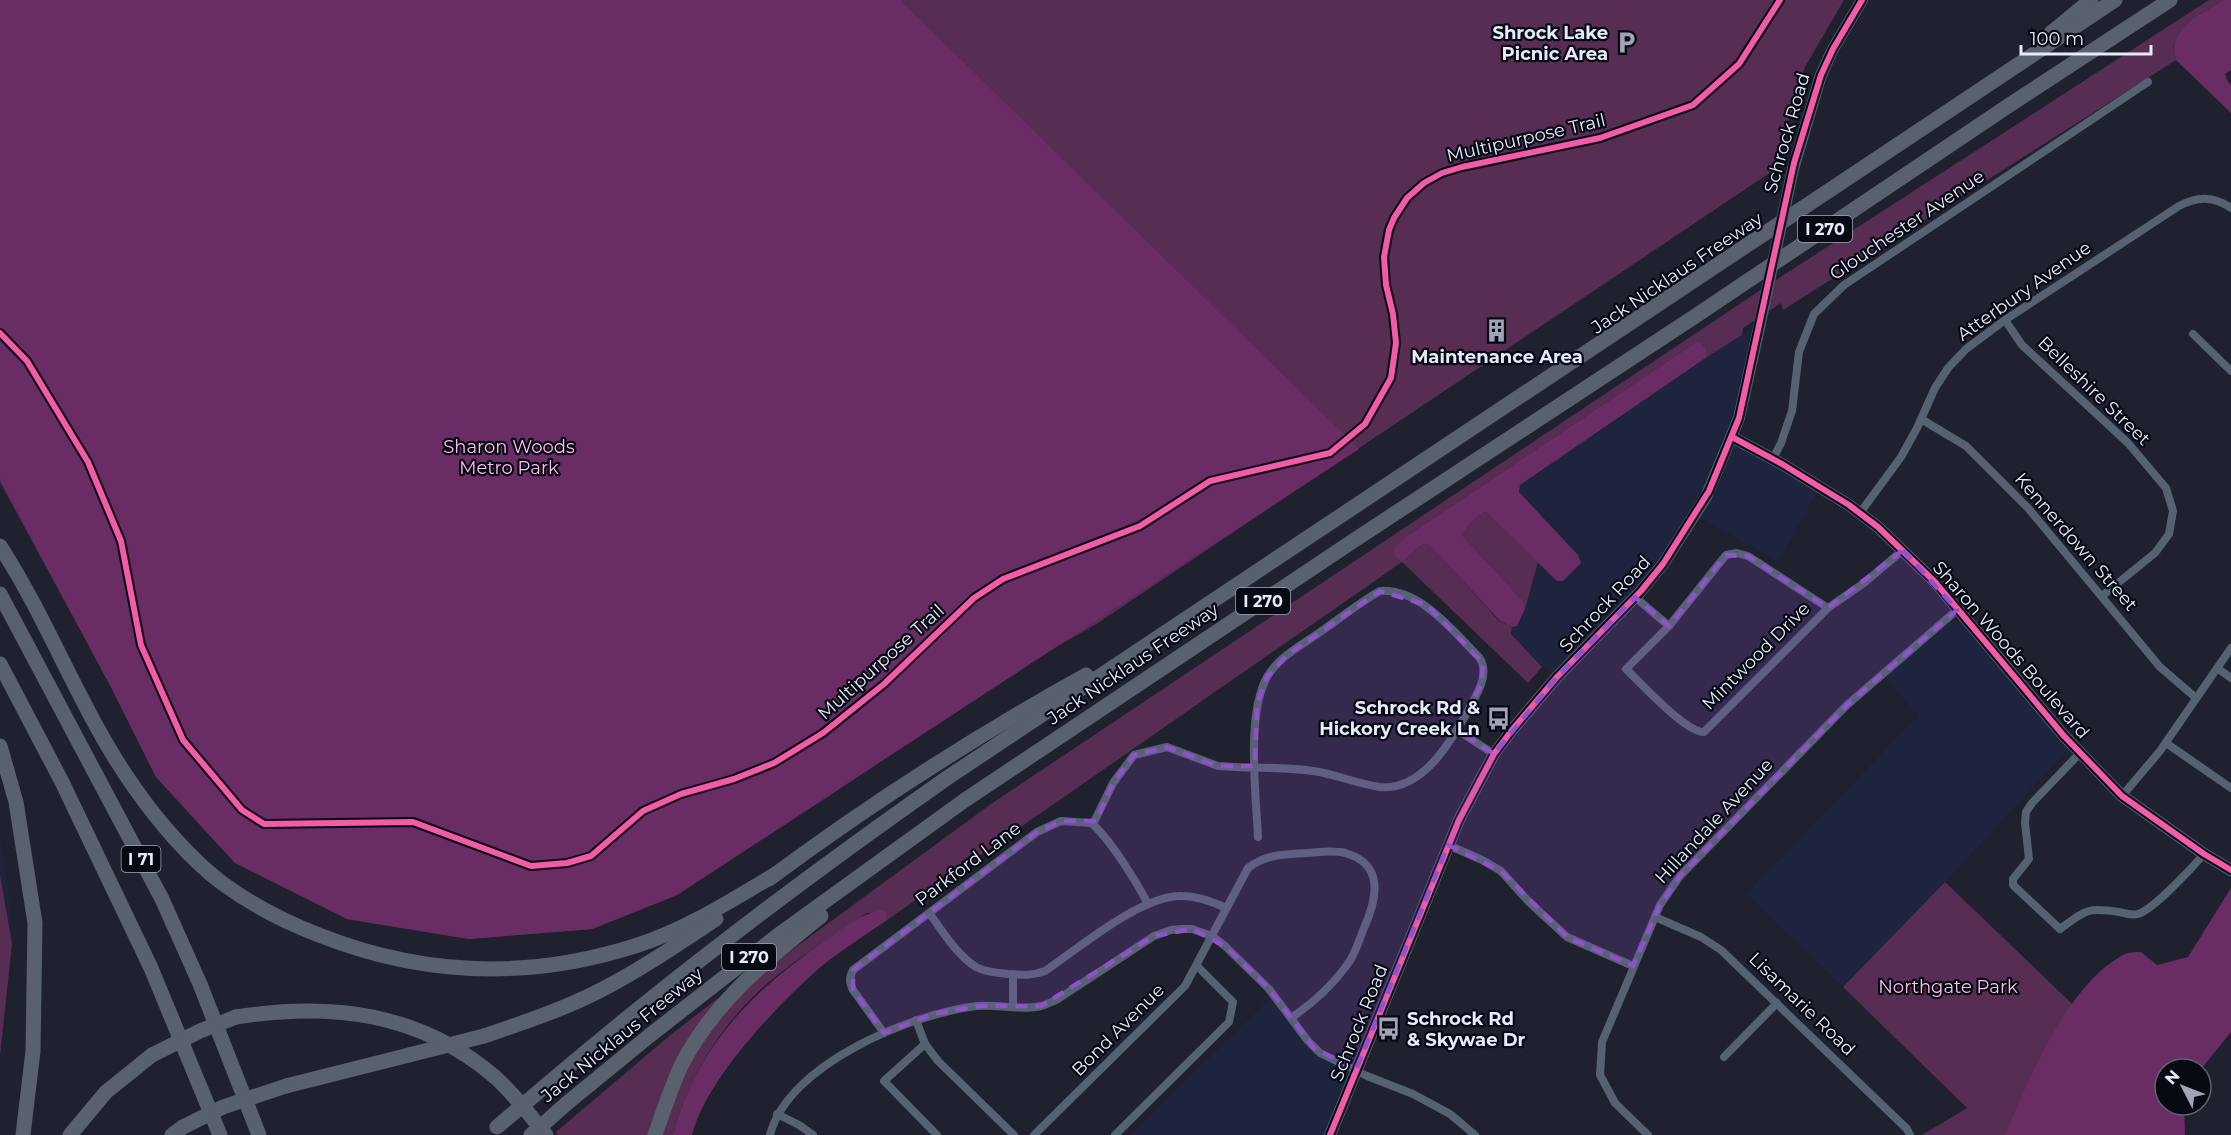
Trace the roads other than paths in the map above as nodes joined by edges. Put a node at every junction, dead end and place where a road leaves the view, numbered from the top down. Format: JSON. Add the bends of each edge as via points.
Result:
{"nodes":[{"id":1,"x":1862,"y":0,"type":"edge"},
{"id":2,"x":2091,"y":0,"type":"edge"},
{"id":3,"x":2115,"y":0,"type":"edge"},
{"id":4,"x":2170,"y":0,"type":"edge"},
{"id":5,"x":2184,"y":0,"type":"edge"},
{"id":6,"x":2060,"y":72,"type":"junction"},
{"id":7,"x":2148,"y":82,"type":"dead end"},
{"id":8,"x":1984,"y":88,"type":"junction"},
{"id":9,"x":2231,"y":208,"type":"edge"},
{"id":10,"x":2005,"y":320,"type":"junction"},
{"id":11,"x":2193,"y":334,"type":"dead end"},
{"id":12,"x":2231,"y":371,"type":"edge"},
{"id":13,"x":1921,"y":419,"type":"junction"},
{"id":14,"x":1732,"y":437,"type":"junction"},
{"id":15,"x":1773,"y":459,"type":"junction"},
{"id":16,"x":1860,"y":513,"type":"junction"},
{"id":17,"x":0,"y":546,"type":"edge"},
{"id":18,"x":1903,"y":550,"type":"junction"},
{"id":19,"x":0,"y":594,"type":"edge"},
{"id":20,"x":2102,"y":596,"type":"junction"},
{"id":21,"x":1635,"y":597,"type":"junction"},
{"id":22,"x":1828,"y":608,"type":"junction"},
{"id":23,"x":1957,"y":610,"type":"junction"},
{"id":24,"x":1669,"y":626,"type":"junction"},
{"id":25,"x":1173,"y":628,"type":"junction"},
{"id":26,"x":2231,"y":648,"type":"edge"},
{"id":27,"x":0,"y":664,"type":"edge"},
{"id":28,"x":2217,"y":668,"type":"junction"},
{"id":29,"x":2231,"y":678,"type":"edge"},
{"id":30,"x":2196,"y":698,"type":"junction"},
{"id":31,"x":1457,"y":730,"type":"junction"},
{"id":32,"x":2166,"y":743,"type":"junction"},
{"id":33,"x":0,"y":746,"type":"edge"},
{"id":34,"x":2080,"y":753,"type":"junction"},
{"id":35,"x":1494,"y":754,"type":"junction"},
{"id":36,"x":1255,"y":766,"type":"junction"},
{"id":37,"x":2231,"y":788,"type":"edge"},
{"id":38,"x":2122,"y":796,"type":"junction"},
{"id":39,"x":939,"y":819,"type":"junction"},
{"id":40,"x":1093,"y":824,"type":"junction"},
{"id":41,"x":1258,"y":837,"type":"dead end"},
{"id":42,"x":1448,"y":845,"type":"junction"},
{"id":43,"x":2204,"y":854,"type":"junction"},
{"id":44,"x":2231,"y":870,"type":"edge"},
{"id":45,"x":776,"y":874,"type":"junction"},
{"id":46,"x":1148,"y":903,"type":"junction"},
{"id":47,"x":1226,"y":908,"type":"junction"},
{"id":48,"x":930,"y":914,"type":"junction"},
{"id":49,"x":1655,"y":917,"type":"junction"},
{"id":50,"x":1212,"y":936,"type":"junction"},
{"id":51,"x":1197,"y":966,"type":"junction"},
{"id":52,"x":1634,"y":966,"type":"junction"},
{"id":53,"x":1013,"y":974,"type":"junction"},
{"id":54,"x":1777,"y":1003,"type":"junction"},
{"id":55,"x":1012,"y":1007,"type":"junction"},
{"id":56,"x":1291,"y":1018,"type":"junction"},
{"id":57,"x":916,"y":1020,"type":"junction"},
{"id":58,"x":884,"y":1033,"type":"junction"},
{"id":59,"x":925,"y":1044,"type":"junction"},
{"id":60,"x":1724,"y":1057,"type":"dead end"},
{"id":61,"x":1356,"y":1070,"type":"junction"},
{"id":62,"x":777,"y":1114,"type":"junction"},
{"id":63,"x":177,"y":1131,"type":"edge"},
{"id":64,"x":493,"y":1131,"type":"edge"},
{"id":65,"x":1335,"y":1133,"type":"edge"},
{"id":66,"x":23,"y":1135,"type":"edge"},
{"id":67,"x":70,"y":1135,"type":"edge"},
{"id":68,"x":220,"y":1135,"type":"edge"},
{"id":69,"x":259,"y":1135,"type":"edge"},
{"id":70,"x":531,"y":1135,"type":"edge"},
{"id":71,"x":546,"y":1135,"type":"edge"},
{"id":72,"x":655,"y":1135,"type":"edge"},
{"id":73,"x":770,"y":1135,"type":"edge"},
{"id":74,"x":813,"y":1135,"type":"edge"},
{"id":75,"x":937,"y":1135,"type":"edge"},
{"id":76,"x":1014,"y":1135,"type":"edge"},
{"id":77,"x":1034,"y":1135,"type":"edge"},
{"id":78,"x":1115,"y":1135,"type":"edge"},
{"id":79,"x":1475,"y":1135,"type":"edge"},
{"id":80,"x":1648,"y":1135,"type":"edge"},
{"id":81,"x":1910,"y":1135,"type":"edge"}],
"edges":[{"from":1,"to":14,"type":"main road","name":"Schrock Road","bridge":true,"via":[[1821,75],[1793,169],[1747,386]]},
{"from":2,"to":8,"type":"highway"},
{"from":3,"to":8,"type":"highway","name":"Jack Nicklaus Freeway","number":"I 270"},
{"from":4,"to":6,"type":"highway","name":"Jack Nicklaus Freeway","number":"I 270"},
{"from":5,"to":6,"type":"highway"},
{"from":6,"to":39,"type":"highway","name":"Jack Nicklaus Freeway","number":"I 270"},
{"from":7,"to":15,"type":"street","name":"Glouchester Avenue","via":[[1844,285],[1814,314],[1799,352],[1792,411]]},
{"from":8,"to":25,"type":"highway","name":"Jack Nicklaus Freeway","number":"I 270"},
{"from":9,"to":10,"type":"street","name":"Atterbury Avenue","via":[[2221,201],[2192,199]]},
{"from":10,"to":13,"type":"street","name":"Atterbury Avenue","via":[[1948,368]]},
{"from":10,"to":20,"type":"street","name":"Belleshire Street","via":[[2022,345],[2128,443],[2166,488],[2173,511],[2169,534],[2155,553]]},
{"from":11,"to":12,"type":"street"},
{"from":13,"to":16,"type":"street","name":"Atterbury Avenue","via":[[1901,456]]},
{"from":13,"to":20,"type":"street","name":"Kennerdown Street","via":[[1966,446],[2028,508]]},
{"from":14,"to":15,"type":"main road","name":"Sharon Woods Boulevard"},
{"from":14,"to":21,"type":"main road","name":"Schrock Road","via":[[1709,491],[1663,564]]},
{"from":15,"to":16,"type":"main road","name":"Sharon Woods Boulevard"},
{"from":16,"to":18,"type":"main road","name":"Sharon Woods Boulevard"},
{"from":17,"to":45,"type":"highway","via":[[33,599],[110,750],[135,789],[177,841],[221,883],[298,927],[392,959],[445,968],[503,970],[568,964],[641,945],[676,930]]},
{"from":18,"to":22,"type":"street"},
{"from":18,"to":23,"type":"main road","name":"Sharon Woods Boulevard"},
{"from":19,"to":69,"type":"highway","number":"I 71","via":[[164,904]]},
{"from":20,"to":30,"type":"street","name":"Kennerdown Street","via":[[2160,668]]},
{"from":21,"to":24,"type":"street"},
{"from":21,"to":35,"type":"main road","name":"Schrock Road","via":[[1558,676]]},
{"from":22,"to":24,"type":"street","via":[[1748,556],[1737,553],[1726,555]]},
{"from":22,"to":24,"type":"street","name":"Mintwood Drive","via":[[1704,732],[1684,724],[1626,669]]},
{"from":23,"to":34,"type":"main road","name":"Sharon Woods Boulevard"},
{"from":23,"to":49,"type":"street","name":"Hillandale Avenue","via":[[1839,714],[1680,876]]},
{"from":25,"to":45,"type":"highway","via":[[963,747]]},
{"from":25,"to":64,"type":"highway","name":"Jack Nicklaus Freeway","number":"I 270","bridge":true,"via":[[866,835],[690,966]]},
{"from":26,"to":28,"type":"street"},
{"from":27,"to":68,"type":"highway","number":"I 71","via":[[146,957]]},
{"from":28,"to":29,"type":"street"},
{"from":28,"to":30,"type":"street"},
{"from":30,"to":32,"type":"street"},
{"from":31,"to":35,"type":"street"},
{"from":31,"to":36,"type":"street","via":[[1441,754],[1415,778],[1399,786],[1380,787],[1325,772]]},
{"from":31,"to":36,"type":"street","via":[[1481,685],[1483,663],[1427,605],[1388,590],[1380,591],[1287,655],[1267,677],[1257,704]]},
{"from":32,"to":37,"type":"street"},
{"from":32,"to":38,"type":"street"},
{"from":33,"to":66,"type":"highway","via":[[16,802],[35,923],[33,1052]]},
{"from":34,"to":38,"type":"main road","name":"Sharon Woods Boulevard"},
{"from":34,"to":43,"type":"street","via":[[2026,812],[2029,859],[2013,879],[2013,885],[2060,929],[2080,914],[2096,909],[2133,915],[2143,911],[2185,877]]},
{"from":35,"to":42,"type":"main road","name":"Schrock Road"},
{"from":36,"to":40,"type":"street","via":[[1218,766],[1167,747],[1134,755],[1113,783]]},
{"from":36,"to":41,"type":"street"},
{"from":38,"to":43,"type":"main road","name":"Sharon Woods Boulevard"},
{"from":39,"to":70,"type":"highway","name":"Jack Nicklaus Freeway","number":"I 270","bridge":true,"via":[[772,940]]},
{"from":39,"to":72,"type":"highway","via":[[787,943],[735,992],[705,1027],[682,1065]]},
{"from":40,"to":46,"type":"street"},
{"from":40,"to":48,"type":"street","name":"Parkford Lane","via":[[1061,821],[1037,832]]},
{"from":42,"to":52,"type":"street","via":[[1502,871],[1567,937]]},
{"from":42,"to":61,"type":"main road","name":"Schrock Road"},
{"from":43,"to":44,"type":"main road","name":"Sharon Woods Boulevard"},
{"from":45,"to":63,"type":"highway","bridge":true,"via":[[663,954],[598,991],[546,1014],[484,1036],[286,1086],[223,1107]]},
{"from":46,"to":47,"type":"street","via":[[1182,896]]},
{"from":46,"to":53,"type":"street","via":[[1045,971],[1035,975]]},
{"from":47,"to":50,"type":"street"},
{"from":47,"to":56,"type":"street","via":[[1248,868],[1274,855],[1345,853],[1362,861],[1373,875],[1376,894],[1349,963],[1320,998]]},
{"from":48,"to":53,"type":"street","via":[[977,968]]},
{"from":48,"to":58,"type":"street","name":"Parkford Lane","via":[[850,976],[852,990]]},
{"from":49,"to":52,"type":"street","name":"Hillandale Avenue"},
{"from":49,"to":54,"type":"street","name":"Lisamarie Road","via":[[1721,950]]},
{"from":50,"to":51,"type":"street","name":"Bond Avenue"},
{"from":50,"to":55,"type":"street","via":[[1192,929],[1162,932],[1058,999],[1041,1006]]},
{"from":50,"to":56,"type":"street","via":[[1269,989]]},
{"from":51,"to":77,"type":"street","name":"Bond Avenue","via":[[1170,1002]]},
{"from":51,"to":78,"type":"street","via":[[1233,1002],[1229,1022]]},
{"from":52,"to":80,"type":"street","name":"Hillandale Avenue","via":[[1602,1042],[1600,1075],[1615,1103]]},
{"from":53,"to":55,"type":"street"},
{"from":54,"to":60,"type":"street"},
{"from":54,"to":81,"type":"street","name":"Lisamarie Road"},
{"from":55,"to":57,"type":"street","via":[[979,1006]]},
{"from":56,"to":61,"type":"street","via":[[1314,1048]]},
{"from":57,"to":58,"type":"street"},
{"from":57,"to":59,"type":"street"},
{"from":58,"to":62,"type":"street","via":[[831,1062],[801,1084]]},
{"from":59,"to":75,"type":"street","via":[[884,1081]]},
{"from":59,"to":76,"type":"street"},
{"from":61,"to":65,"type":"main road","name":"Schrock Road"},
{"from":61,"to":79,"type":"street","via":[[1450,1114]]},
{"from":62,"to":73,"type":"street"},
{"from":62,"to":74,"type":"street"},
{"from":67,"to":71,"type":"highway","bridge":true,"via":[[106,1092],[152,1055],[236,1017],[314,1009],[383,1019],[445,1043],[495,1077]]}]}
